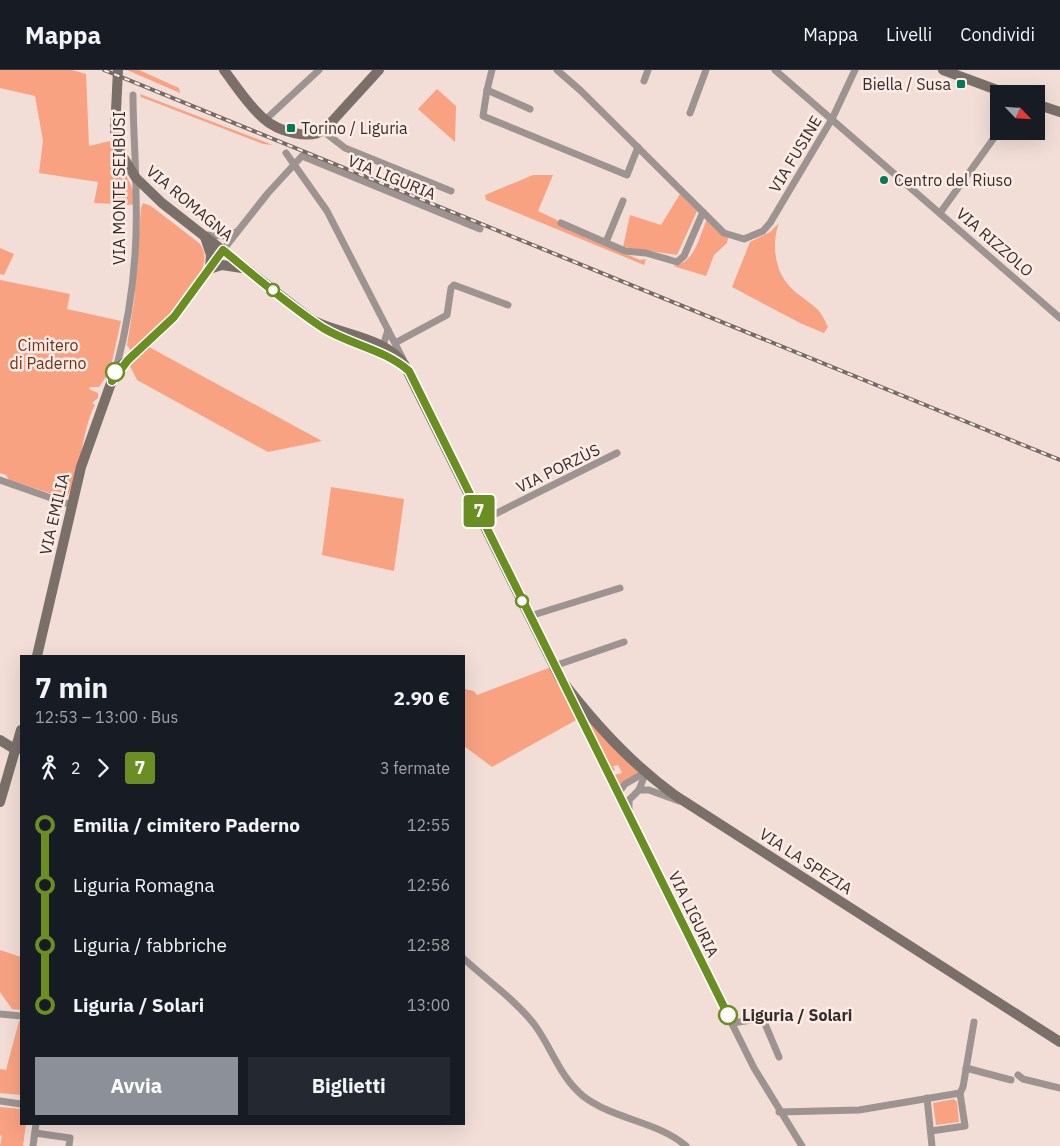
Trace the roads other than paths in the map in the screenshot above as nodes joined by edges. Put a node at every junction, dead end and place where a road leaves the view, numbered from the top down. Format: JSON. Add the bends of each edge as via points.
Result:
{"nodes":[{"id":1,"x":118,"y":70,"type":"edge"},
{"id":2,"x":224,"y":70,"type":"edge"},
{"id":3,"x":319,"y":70,"type":"edge"},
{"id":4,"x":379,"y":70,"type":"edge"},
{"id":5,"x":492,"y":70,"type":"edge"},
{"id":6,"x":557,"y":70,"type":"edge"},
{"id":7,"x":648,"y":70,"type":"edge"},
{"id":8,"x":706,"y":70,"type":"edge"},
{"id":9,"x":776,"y":70,"type":"edge"},
{"id":10,"x":855,"y":70,"type":"edge"},
{"id":11,"x":943,"y":70,"type":"edge"},
{"id":12,"x":644,"y":81,"type":"dead end"},
{"id":13,"x":990,"y":87,"type":"edge"},
{"id":14,"x":487,"y":90,"type":"junction"},
{"id":15,"x":133,"y":95,"type":"dead end"},
{"id":16,"x":1045,"y":107,"type":"edge"},
{"id":17,"x":530,"y":108,"type":"dead end"},
{"id":18,"x":1060,"y":112,"type":"edge"},
{"id":19,"x":690,"y":113,"type":"dead end"},
{"id":20,"x":832,"y":119,"type":"junction"},
{"id":21,"x":265,"y":120,"type":"junction"},
{"id":22,"x":323,"y":131,"type":"junction"},
{"id":23,"x":993,"y":140,"type":"edge"},
{"id":24,"x":638,"y":147,"type":"junction"},
{"id":25,"x":286,"y":153,"type":"dead end"},
{"id":26,"x":294,"y":164,"type":"junction"},
{"id":27,"x":136,"y":178,"type":"junction"},
{"id":28,"x":451,"y":191,"type":"dead end"},
{"id":29,"x":623,"y":201,"type":"dead end"},
{"id":30,"x":703,"y":212,"type":"junction"},
{"id":31,"x":940,"y":213,"type":"junction"},
{"id":32,"x":561,"y":224,"type":"dead end"},
{"id":33,"x":480,"y":229,"type":"dead end"},
{"id":34,"x":236,"y":232,"type":"junction"},
{"id":35,"x":204,"y":235,"type":"junction"},
{"id":36,"x":606,"y":242,"type":"junction"},
{"id":37,"x":223,"y":250,"type":"junction"},
{"id":38,"x":209,"y":269,"type":"junction"},
{"id":39,"x":248,"y":270,"type":"junction"},
{"id":40,"x":508,"y":305,"type":"dead end"},
{"id":41,"x":1060,"y":318,"type":"edge"},
{"id":42,"x":388,"y":330,"type":"junction"},
{"id":43,"x":395,"y":343,"type":"junction"},
{"id":44,"x":391,"y":352,"type":"junction"},
{"id":45,"x":128,"y":360,"type":"junction"},
{"id":46,"x":116,"y":369,"type":"junction"},
{"id":47,"x":409,"y":371,"type":"joint"},
{"id":48,"x":112,"y":381,"type":"junction"},
{"id":49,"x":617,"y":453,"type":"dead end"},
{"id":50,"x":0,"y":480,"type":"edge"},
{"id":51,"x":71,"y":505,"type":"junction"},
{"id":52,"x":483,"y":520,"type":"junction"},
{"id":53,"x":620,"y":588,"type":"dead end"},
{"id":54,"x":530,"y":616,"type":"junction"},
{"id":55,"x":624,"y":642,"type":"dead end"},
{"id":56,"x":38,"y":655,"type":"edge"},
{"id":57,"x":554,"y":666,"type":"junction"},
{"id":58,"x":560,"y":678,"type":"junction"},
{"id":59,"x":0,"y":740,"type":"edge"},
{"id":60,"x":19,"y":750,"type":"edge"},
{"id":61,"x":646,"y":772,"type":"junction"},
{"id":62,"x":639,"y":790,"type":"junction"},
{"id":63,"x":617,"y":795,"type":"junction"},
{"id":64,"x":0,"y":802,"type":"edge"},
{"id":65,"x":690,"y":805,"type":"junction"},
{"id":66,"x":629,"y":818,"type":"junction"},
{"id":67,"x":465,"y":960,"type":"edge"},
{"id":68,"x":0,"y":1014,"type":"edge"},
{"id":69,"x":20,"y":1016,"type":"edge"},
{"id":70,"x":779,"y":1016,"type":"dead end"},
{"id":71,"x":762,"y":1019,"type":"junction"},
{"id":72,"x":974,"y":1022,"type":"dead end"},
{"id":73,"x":732,"y":1023,"type":"junction"},
{"id":74,"x":1060,"y":1042,"type":"edge"},
{"id":75,"x":779,"y":1057,"type":"dead end"},
{"id":76,"x":966,"y":1068,"type":"junction"},
{"id":77,"x":1018,"y":1075,"type":"dead end"},
{"id":78,"x":1011,"y":1080,"type":"dead end"},
{"id":79,"x":1060,"y":1088,"type":"edge"},
{"id":80,"x":960,"y":1093,"type":"junction"},
{"id":81,"x":927,"y":1098,"type":"junction"},
{"id":82,"x":0,"y":1101,"type":"edge"},
{"id":83,"x":20,"y":1104,"type":"edge"},
{"id":84,"x":779,"y":1112,"type":"junction"},
{"id":85,"x":36,"y":1125,"type":"edge"},
{"id":86,"x":931,"y":1131,"type":"junction"},
{"id":87,"x":35,"y":1133,"type":"junction"},
{"id":88,"x":35,"y":1146,"type":"edge"},
{"id":89,"x":69,"y":1146,"type":"edge"},
{"id":90,"x":686,"y":1146,"type":"edge"},
{"id":91,"x":802,"y":1146,"type":"edge"},
{"id":92,"x":932,"y":1146,"type":"edge"}],
"edges":[{"from":1,"to":27,"type":"main road","name":"VIA ROMAGNA","via":[[115,131],[120,152]]},
{"from":2,"to":21,"type":"main road"},
{"from":3,"to":21,"type":"street"},
{"from":4,"to":22,"type":"main road"},
{"from":5,"to":14,"type":"street"},
{"from":6,"to":24,"type":"street"},
{"from":7,"to":12,"type":"street"},
{"from":8,"to":19,"type":"street"},
{"from":9,"to":20,"type":"street","name":"VIA RIZZOLO"},
{"from":10,"to":20,"type":"street","name":"VIA FUSINE"},
{"from":11,"to":13,"type":"main road"},
{"from":14,"to":17,"type":"street"},
{"from":14,"to":24,"type":"street","via":[[483,116],[627,175]]},
{"from":15,"to":27,"type":"street","name":"VIA MONTE SEI BUSI"},
{"from":16,"to":18,"type":"main road"},
{"from":20,"to":30,"type":"street","name":"VIA FUSINE","via":[[764,231],[744,239],[724,233]]},
{"from":20,"to":31,"type":"street","name":"VIA RIZZOLO"},
{"from":21,"to":22,"type":"main road","via":[[303,136],[315,136]]},
{"from":22,"to":28,"type":"street","via":[[346,148]]},
{"from":23,"to":31,"type":"street"},
{"from":24,"to":30,"type":"street"},
{"from":25,"to":26,"type":"street"},
{"from":26,"to":33,"type":"street","name":"VIA LIGURIA","via":[[302,156]]},
{"from":26,"to":34,"type":"street","name":"VIA EMILIA"},
{"from":26,"to":42,"type":"street","via":[[328,211]]},
{"from":27,"to":35,"type":"main road","name":"VIA ROMAGNA"},
{"from":27,"to":46,"type":"street","name":"VIA MONTE SEI BUSI","via":[[132,288]]},
{"from":29,"to":36,"type":"street"},
{"from":30,"to":36,"type":"street","via":[[684,256],[677,262],[625,251]]},
{"from":31,"to":41,"type":"street","name":"VIA RIZZOLO"},
{"from":32,"to":36,"type":"street"},
{"from":34,"to":35,"type":"street","via":[[226,236]]},
{"from":34,"to":37,"type":"street","name":"VIA EMILIA"},
{"from":35,"to":37,"type":"main road","name":"VIA ROMAGNA"},
{"from":35,"to":38,"type":"main road","via":[[211,255]]},
{"from":37,"to":38,"type":"main road","name":"VIA EMILIA"},
{"from":37,"to":39,"type":"main road","name":"VIA ROMAGNA"},
{"from":38,"to":39,"type":"main road","via":[[227,265]]},
{"from":38,"to":45,"type":"main road","name":"VIA EMILIA","via":[[169,322]]},
{"from":39,"to":44,"type":"main road","name":"VIA ROMAGNA","via":[[330,331]]},
{"from":40,"to":43,"type":"street","via":[[454,285],[445,317]]},
{"from":42,"to":43,"type":"street"},
{"from":42,"to":44,"type":"street"},
{"from":43,"to":44,"type":"street"},
{"from":44,"to":47,"type":"main road","name":"VIA ROMAGNA"},
{"from":45,"to":46,"type":"main road","name":"VIA EMILIA"},
{"from":45,"to":48,"type":"main road","name":"VIA EMILIA"},
{"from":46,"to":48,"type":"main road","name":"VIA EMILIA"},
{"from":47,"to":52,"type":"main road","name":"VIA LIGURIA"},
{"from":48,"to":51,"type":"main road","name":"VIA EMILIA","via":[[85,453]]},
{"from":49,"to":52,"type":"street","name":"VIA PORZÙS"},
{"from":50,"to":51,"type":"street"},
{"from":51,"to":56,"type":"main road","name":"VIA EMILIA"},
{"from":52,"to":54,"type":"main road","name":"VIA LIGURIA"},
{"from":53,"to":54,"type":"street"},
{"from":54,"to":57,"type":"main road","name":"VIA LIGURIA"},
{"from":55,"to":57,"type":"street"},
{"from":57,"to":58,"type":"main road","name":"VIA LIGURIA"},
{"from":58,"to":61,"type":"main road","name":"VIA LA SPEZIA","via":[[612,741]]},
{"from":58,"to":63,"type":"street","name":"VIA LIGURIA"},
{"from":59,"to":60,"type":"main road"},
{"from":60,"to":64,"type":"main road"},
{"from":61,"to":62,"type":"street"},
{"from":61,"to":63,"type":"street","via":[[625,784]]},
{"from":61,"to":65,"type":"main road","name":"VIA LA SPEZIA"},
{"from":62,"to":65,"type":"street","via":[[649,790]]},
{"from":62,"to":66,"type":"street","via":[[629,800]]},
{"from":63,"to":66,"type":"street","name":"VIA LIGURIA"},
{"from":65,"to":74,"type":"main road","name":"VIA LA SPEZIA"},
{"from":66,"to":73,"type":"street","name":"VIA LIGURIA"},
{"from":67,"to":90,"type":"street","via":[[530,1020],[565,1077],[584,1096],[609,1112]]},
{"from":68,"to":69,"type":"street"},
{"from":70,"to":71,"type":"street"},
{"from":71,"to":73,"type":"street"},
{"from":71,"to":75,"type":"street"},
{"from":72,"to":76,"type":"street"},
{"from":73,"to":84,"type":"street","name":"VIA LIGURIA"},
{"from":76,"to":78,"type":"street"},
{"from":76,"to":80,"type":"street"},
{"from":77,"to":79,"type":"street"},
{"from":80,"to":81,"type":"street"},
{"from":80,"to":86,"type":"street","via":[[965,1126]]},
{"from":81,"to":84,"type":"street","via":[[859,1110]]},
{"from":81,"to":86,"type":"street"},
{"from":82,"to":83,"type":"street"},
{"from":84,"to":91,"type":"street","name":"VIA LIGURIA"},
{"from":85,"to":87,"type":"street"},
{"from":86,"to":92,"type":"street"},
{"from":87,"to":88,"type":"street"},
{"from":87,"to":89,"type":"street","via":[[70,1138]]}]}
